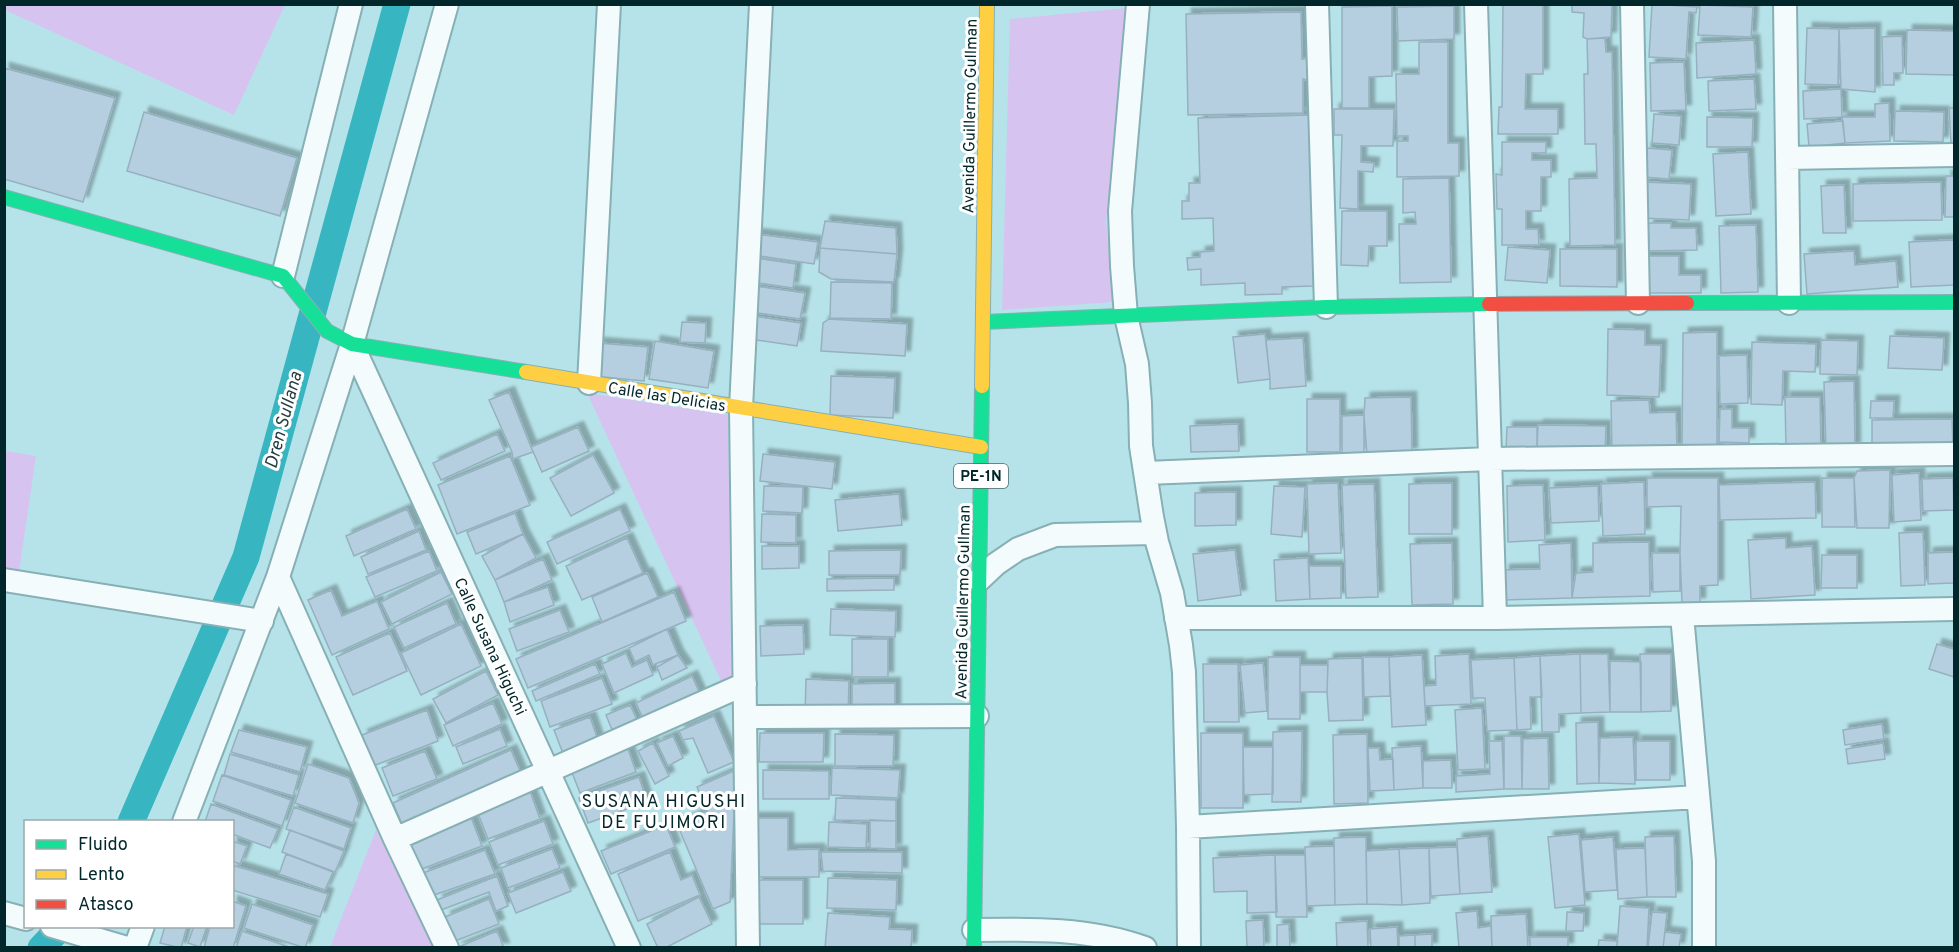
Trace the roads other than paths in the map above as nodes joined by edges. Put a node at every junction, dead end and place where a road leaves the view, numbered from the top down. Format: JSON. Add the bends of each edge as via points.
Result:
{"nodes":[{"id":1,"x":351,"y":4,"type":"edge"},
{"id":2,"x":447,"y":4,"type":"edge"},
{"id":3,"x":609,"y":4,"type":"edge"},
{"id":4,"x":761,"y":4,"type":"edge"},
{"id":5,"x":987,"y":4,"type":"edge"},
{"id":6,"x":1138,"y":4,"type":"edge"},
{"id":7,"x":1317,"y":4,"type":"edge"},
{"id":8,"x":1476,"y":4,"type":"edge"},
{"id":9,"x":1632,"y":4,"type":"edge"},
{"id":10,"x":1785,"y":4,"type":"edge"},
{"id":11,"x":1954,"y":155,"type":"edge"},
{"id":12,"x":1787,"y":158,"type":"junction"},
{"id":13,"x":4,"y":197,"type":"edge"},
{"id":14,"x":285,"y":278,"type":"junction"},
{"id":15,"x":1954,"y":302,"type":"edge"},
{"id":16,"x":1638,"y":303,"type":"junction"},
{"id":17,"x":1789,"y":303,"type":"junction"},
{"id":18,"x":1485,"y":304,"type":"junction"},
{"id":19,"x":1326,"y":308,"type":"junction"},
{"id":20,"x":1126,"y":316,"type":"junction"},
{"id":21,"x":983,"y":322,"type":"junction"},
{"id":22,"x":352,"y":344,"type":"junction"},
{"id":23,"x":589,"y":383,"type":"junction"},
{"id":24,"x":741,"y":408,"type":"junction"},
{"id":25,"x":981,"y":447,"type":"junction"},
{"id":26,"x":1954,"y":454,"type":"edge"},
{"id":27,"x":1490,"y":459,"type":"junction"},
{"id":28,"x":1146,"y":473,"type":"junction"},
{"id":29,"x":1155,"y":533,"type":"junction"},
{"id":30,"x":278,"y":577,"type":"junction"},
{"id":31,"x":4,"y":580,"type":"edge"},
{"id":32,"x":979,"y":580,"type":"junction"},
{"id":33,"x":1954,"y":609,"type":"edge"},
{"id":34,"x":1682,"y":615,"type":"junction"},
{"id":35,"x":1176,"y":618,"type":"junction"},
{"id":36,"x":1495,"y":618,"type":"junction"},
{"id":37,"x":256,"y":620,"type":"junction"},
{"id":38,"x":745,"y":684,"type":"junction"},
{"id":39,"x":977,"y":716,"type":"junction"},
{"id":40,"x":745,"y":717,"type":"junction"},
{"id":41,"x":549,"y":772,"type":"junction"},
{"id":42,"x":1698,"y":797,"type":"junction"},
{"id":43,"x":185,"y":820,"type":"edge"},
{"id":44,"x":1188,"y":827,"type":"junction"},
{"id":45,"x":395,"y":839,"type":"junction"},
{"id":46,"x":56,"y":928,"type":"edge"},
{"id":47,"x":143,"y":928,"type":"edge"},
{"id":48,"x":974,"y":939,"type":"edge"},
{"id":49,"x":119,"y":945,"type":"edge"},
{"id":50,"x":135,"y":948,"type":"edge"},
{"id":51,"x":447,"y":948,"type":"edge"},
{"id":52,"x":629,"y":948,"type":"edge"},
{"id":53,"x":748,"y":948,"type":"edge"},
{"id":54,"x":1145,"y":948,"type":"edge"},
{"id":55,"x":1189,"y":948,"type":"edge"},
{"id":56,"x":1704,"y":948,"type":"edge"}],
"edges":[{"from":1,"to":14,"type":"street"},
{"from":2,"to":22,"type":"street"},
{"from":3,"to":23,"type":"street"},
{"from":4,"to":24,"type":"street"},
{"from":5,"to":21,"type":"street","name":"Avenida Guillermo Gullman","number":"PE-1N"},
{"from":6,"to":20,"type":"street","via":[[1120,211]]},
{"from":7,"to":19,"type":"street"},
{"from":8,"to":18,"type":"street"},
{"from":9,"to":16,"type":"street"},
{"from":10,"to":12,"type":"street"},
{"from":11,"to":12,"type":"street"},
{"from":12,"to":17,"type":"street"},
{"from":13,"to":14,"type":"street"},
{"from":14,"to":22,"type":"street","name":"Calle las Delicias","via":[[327,331]]},
{"from":15,"to":17,"type":"street"},
{"from":16,"to":17,"type":"street"},
{"from":16,"to":18,"type":"street"},
{"from":18,"to":19,"type":"street"},
{"from":18,"to":27,"type":"street"},
{"from":19,"to":20,"type":"street"},
{"from":20,"to":21,"type":"street"},
{"from":20,"to":28,"type":"street","via":[[1137,364]]},
{"from":21,"to":25,"type":"street","name":"Avenida Guillermo Gullman","number":"PE-1N"},
{"from":22,"to":23,"type":"street","name":"Calle las Delicias"},
{"from":22,"to":30,"type":"street"},
{"from":22,"to":41,"type":"street","name":"Calle Susana Higuchi"},
{"from":23,"to":24,"type":"street","name":"Calle las Delicias"},
{"from":24,"to":25,"type":"street","name":"Calle las Delicias"},
{"from":24,"to":38,"type":"street"},
{"from":25,"to":32,"type":"street","name":"Avenida Guillermo Gullman","number":"PE-1N"},
{"from":26,"to":27,"type":"street"},
{"from":27,"to":28,"type":"street"},
{"from":27,"to":36,"type":"street"},
{"from":28,"to":29,"type":"street"},
{"from":29,"to":32,"type":"street","via":[[1055,535],[1018,549]]},
{"from":29,"to":35,"type":"street"},
{"from":30,"to":37,"type":"street"},
{"from":30,"to":45,"type":"street"},
{"from":31,"to":37,"type":"street"},
{"from":32,"to":39,"type":"street","name":"Avenida Guillermo Gullman","number":"PE-1N"},
{"from":33,"to":34,"type":"street"},
{"from":34,"to":36,"type":"street"},
{"from":34,"to":42,"type":"street"},
{"from":35,"to":36,"type":"street"},
{"from":35,"to":44,"type":"street","via":[[1184,672]]},
{"from":37,"to":43,"type":"street"},
{"from":38,"to":40,"type":"street"},
{"from":38,"to":41,"type":"street"},
{"from":39,"to":40,"type":"street"},
{"from":39,"to":48,"type":"street","name":"Avenida Guillermo Gullman","number":"PE-1N"},
{"from":40,"to":53,"type":"street"},
{"from":41,"to":45,"type":"street"},
{"from":41,"to":52,"type":"street","name":"Calle Susana Higuchi"},
{"from":42,"to":44,"type":"street"},
{"from":42,"to":56,"type":"street","via":[[1704,861]]},
{"from":44,"to":55,"type":"street"},
{"from":45,"to":51,"type":"street"},
{"from":46,"to":49,"type":"street"},
{"from":47,"to":50,"type":"street"},
{"from":48,"to":54,"type":"street","via":[[1045,929],[1078,931]]}]}
